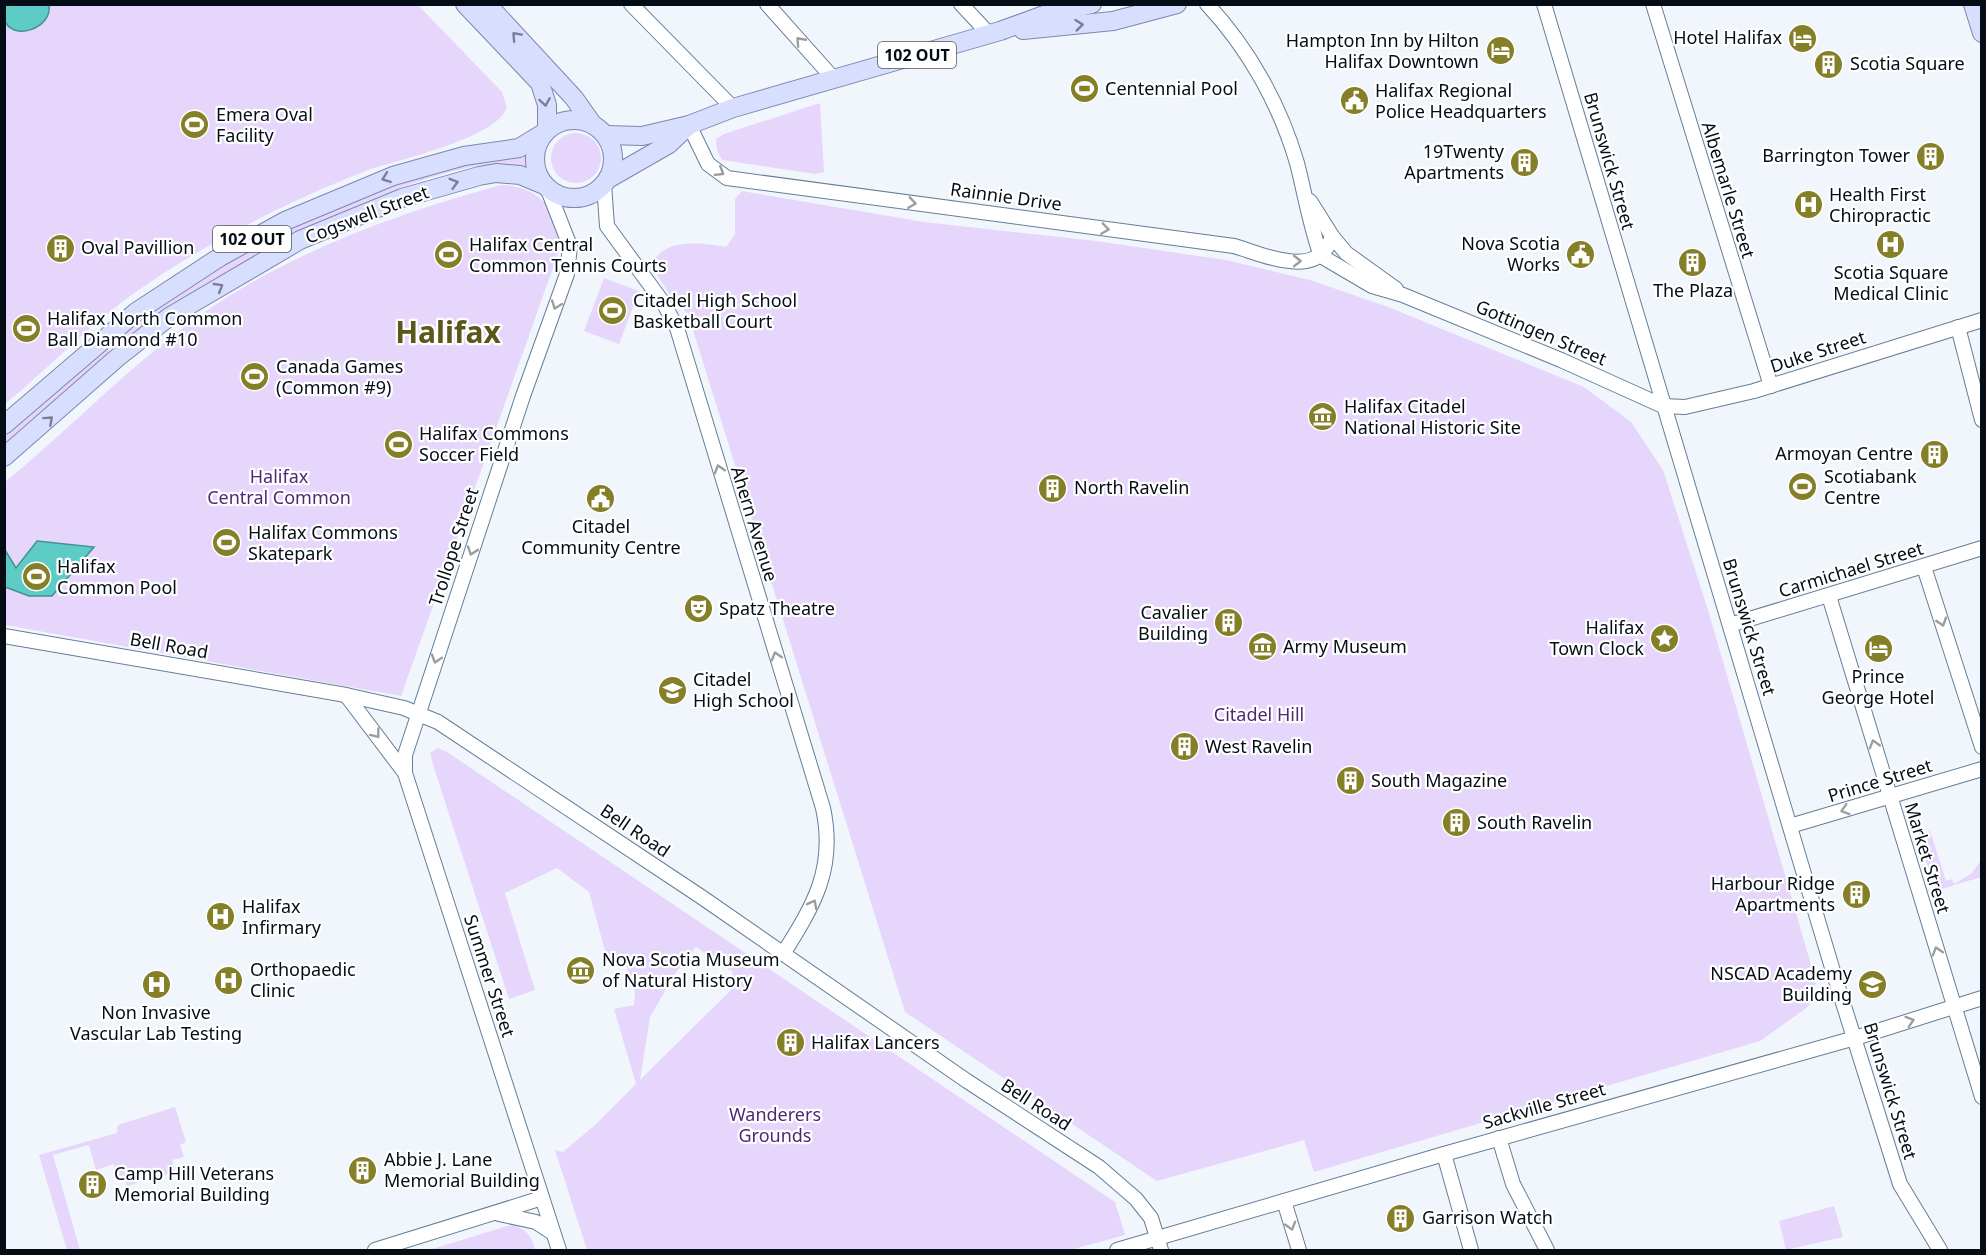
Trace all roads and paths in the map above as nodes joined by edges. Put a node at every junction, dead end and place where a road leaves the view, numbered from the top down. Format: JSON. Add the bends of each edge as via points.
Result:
{"nodes":[{"id":1,"x":465,"y":4,"type":"edge"},
{"id":2,"x":487,"y":4,"type":"edge"},
{"id":3,"x":631,"y":4,"type":"edge"},
{"id":4,"x":767,"y":4,"type":"edge"},
{"id":5,"x":961,"y":4,"type":"edge"},
{"id":6,"x":1092,"y":4,"type":"edge"},
{"id":7,"x":1177,"y":4,"type":"edge"},
{"id":8,"x":1207,"y":4,"type":"edge"},
{"id":9,"x":1544,"y":4,"type":"edge"},
{"id":10,"x":1653,"y":4,"type":"edge"},
{"id":11,"x":1973,"y":4,"type":"edge"},
{"id":12,"x":995,"y":33,"type":"junction"},
{"id":13,"x":1982,"y":33,"type":"edge"},
{"id":14,"x":833,"y":78,"type":"junction"},
{"id":15,"x":733,"y":108,"type":"junction"},
{"id":16,"x":689,"y":125,"type":"junction"},
{"id":17,"x":600,"y":130,"type":"junction"},
{"id":18,"x":544,"y":131,"type":"junction"},
{"id":19,"x":606,"y":182,"type":"junction"},
{"id":20,"x":546,"y":188,"type":"junction"},
{"id":21,"x":1305,"y":194,"type":"junction"},
{"id":22,"x":1332,"y":236,"type":"junction"},
{"id":23,"x":1321,"y":256,"type":"junction"},
{"id":24,"x":1403,"y":295,"type":"junction"},
{"id":25,"x":1982,"y":320,"type":"edge"},
{"id":26,"x":1958,"y":327,"type":"junction"},
{"id":27,"x":1771,"y":386,"type":"junction"},
{"id":28,"x":1663,"y":406,"type":"junction"},
{"id":29,"x":1982,"y":420,"type":"edge"},
{"id":30,"x":4,"y":425,"type":"edge"},
{"id":31,"x":4,"y":457,"type":"edge"},
{"id":32,"x":1982,"y":548,"type":"edge"},
{"id":33,"x":1924,"y":567,"type":"junction"},
{"id":34,"x":1829,"y":596,"type":"junction"},
{"id":35,"x":1731,"y":626,"type":"junction"},
{"id":36,"x":4,"y":636,"type":"edge"},
{"id":37,"x":346,"y":695,"type":"junction"},
{"id":38,"x":419,"y":713,"type":"junction"},
{"id":39,"x":1982,"y":747,"type":"edge"},
{"id":40,"x":1982,"y":769,"type":"edge"},
{"id":41,"x":405,"y":773,"type":"junction"},
{"id":42,"x":1890,"y":796,"type":"junction"},
{"id":43,"x":1790,"y":826,"type":"junction"},
{"id":44,"x":783,"y":954,"type":"junction"},
{"id":45,"x":1982,"y":998,"type":"edge"},
{"id":46,"x":1954,"y":1007,"type":"junction"},
{"id":47,"x":1855,"y":1038,"type":"junction"},
{"id":48,"x":1982,"y":1096,"type":"edge"},
{"id":49,"x":1499,"y":1138,"type":"junction"},
{"id":50,"x":1444,"y":1154,"type":"junction"},
{"id":51,"x":542,"y":1198,"type":"junction"},
{"id":52,"x":1284,"y":1201,"type":"junction"},
{"id":53,"x":494,"y":1213,"type":"junction"},
{"id":54,"x":554,"y":1233,"type":"junction"},
{"id":55,"x":1159,"y":1245,"type":"edge"},
{"id":56,"x":375,"y":1251,"type":"edge"},
{"id":57,"x":559,"y":1251,"type":"edge"},
{"id":58,"x":1118,"y":1251,"type":"edge"},
{"id":59,"x":1299,"y":1251,"type":"edge"},
{"id":60,"x":1471,"y":1251,"type":"edge"},
{"id":61,"x":1547,"y":1251,"type":"edge"},
{"id":62,"x":1940,"y":1251,"type":"edge"}],
"edges":[{"from":1,"to":18,"type":"main road","one_way":true,"via":[[540,83],[547,105]]},
{"from":17,"to":2,"type":"main road","one_way":true},
{"from":3,"to":15,"type":"street"},
{"from":14,"to":4,"type":"street","one_way":true},
{"from":5,"to":12,"type":"street"},
{"from":6,"to":12,"type":"main road","number":"102 OUT","via":[[1047,14]]},
{"from":12,"to":7,"type":"main road","one_way":true,"via":[[1113,21]]},
{"from":8,"to":21,"type":"street","name":"Gottingen Street","via":[[1234,36],[1264,83]]},
{"from":9,"to":28,"type":"street","name":"Brunswick Street"},
{"from":10,"to":27,"type":"street","name":"Albemarle Street"},
{"from":11,"to":13,"type":"main road"},
{"from":12,"to":14,"type":"main road","number":"102 OUT"},
{"from":14,"to":15,"type":"main road","number":"102 OUT"},
{"from":15,"to":16,"type":"main road","number":"102 OUT"},
{"from":16,"to":17,"type":"main road","number":"102 OUT","via":[[642,136]]},
{"from":16,"to":19,"type":"main road","via":[[669,144]]},
{"from":16,"to":23,"type":"street","name":"Rainnie Drive","one_way":true,"via":[[708,164],[727,178],[1234,246],[1292,262],[1312,261]]},
{"from":17,"to":18,"type":"main road","number":"102 OUT","via":[[568,121]]},
{"from":17,"to":19,"type":"main road","via":[[612,156]]},
{"from":18,"to":20,"type":"main road","via":[[534,155],[538,176]]},
{"from":18,"to":30,"type":"main road","name":"Cogswell Street","number":"102 OUT","one_way":true,"via":[[519,148],[464,156],[393,176],[285,221],[220,257],[136,312]]},
{"from":19,"to":20,"type":"main road","via":[[581,197],[569,198]]},
{"from":44,"to":19,"type":"street","name":"Ahern Avenue","one_way":true,"via":[[823,878],[827,845],[823,808],[677,328],[607,226]]},
{"from":31,"to":20,"type":"main road","name":"Cogswell Street","one_way":true,"via":[[170,317],[300,240],[402,198],[479,176],[520,175]]},
{"from":20,"to":38,"type":"street","name":"Trollope Street","one_way":true,"via":[[570,246],[567,273]]},
{"from":21,"to":22,"type":"street","name":"Gottingen Street"},
{"from":21,"to":23,"type":"street","name":"Gottingen Street"},
{"from":22,"to":23,"type":"street","via":[[1329,248]]},
{"from":22,"to":24,"type":"street","name":"Gottingen Street","via":[[1346,253]]},
{"from":23,"to":24,"type":"street","name":"Gottingen Street","via":[[1372,286]]},
{"from":24,"to":28,"type":"street","name":"Gottingen Street"},
{"from":25,"to":26,"type":"street","name":"Duke Street"},
{"from":26,"to":27,"type":"street","name":"Duke Street"},
{"from":26,"to":29,"type":"street"},
{"from":27,"to":28,"type":"street","name":"Duke Street","via":[[1708,403]]},
{"from":28,"to":35,"type":"street","name":"Brunswick Street"},
{"from":32,"to":33,"type":"street","name":"Carmichael Street"},
{"from":33,"to":34,"type":"street","name":"Carmichael Street"},
{"from":33,"to":39,"type":"street","one_way":true},
{"from":34,"to":35,"type":"street","name":"Carmichael Street"},
{"from":42,"to":34,"type":"street","name":"Market Street","one_way":true},
{"from":35,"to":43,"type":"street","name":"Brunswick Street"},
{"from":36,"to":37,"type":"street","name":"Bell Road"},
{"from":37,"to":38,"type":"street","name":"Bell Road"},
{"from":37,"to":41,"type":"street","one_way":true},
{"from":38,"to":41,"type":"street","name":"Summer Street","via":[[405,755]]},
{"from":38,"to":44,"type":"street","name":"Bell Road"},
{"from":40,"to":42,"type":"street","name":"Prince Street"},
{"from":41,"to":51,"type":"street","name":"Summer Street"},
{"from":42,"to":43,"type":"street","name":"Prince Street","one_way":true},
{"from":46,"to":42,"type":"street","name":"Market Street","one_way":true},
{"from":43,"to":47,"type":"street","name":"Brunswick Street"},
{"from":44,"to":55,"type":"street","name":"Bell Road","via":[[1099,1167],[1136,1198],[1151,1218]]},
{"from":45,"to":46,"type":"street","name":"Sackville Street"},
{"from":47,"to":46,"type":"street","name":"Sackville Street","one_way":true},
{"from":46,"to":48,"type":"street","name":"Market Street"},
{"from":47,"to":49,"type":"street","name":"Sackville Street"},
{"from":47,"to":62,"type":"street","name":"Brunswick Street","via":[[1900,1184]]},
{"from":49,"to":50,"type":"street","name":"Sackville Street"},
{"from":49,"to":61,"type":"street","via":[[1513,1185]]},
{"from":50,"to":52,"type":"street","name":"Sackville Street"},
{"from":50,"to":60,"type":"street"},
{"from":51,"to":53,"type":"street"},
{"from":51,"to":54,"type":"street","name":"Summer Street"},
{"from":52,"to":55,"type":"street","name":"Sackville Street"},
{"from":52,"to":59,"type":"street","one_way":true},
{"from":53,"to":54,"type":"street","via":[[521,1217]]},
{"from":53,"to":56,"type":"street"},
{"from":54,"to":57,"type":"street","name":"Summer Street"},
{"from":55,"to":58,"type":"street","name":"Sackville Street"}]}
